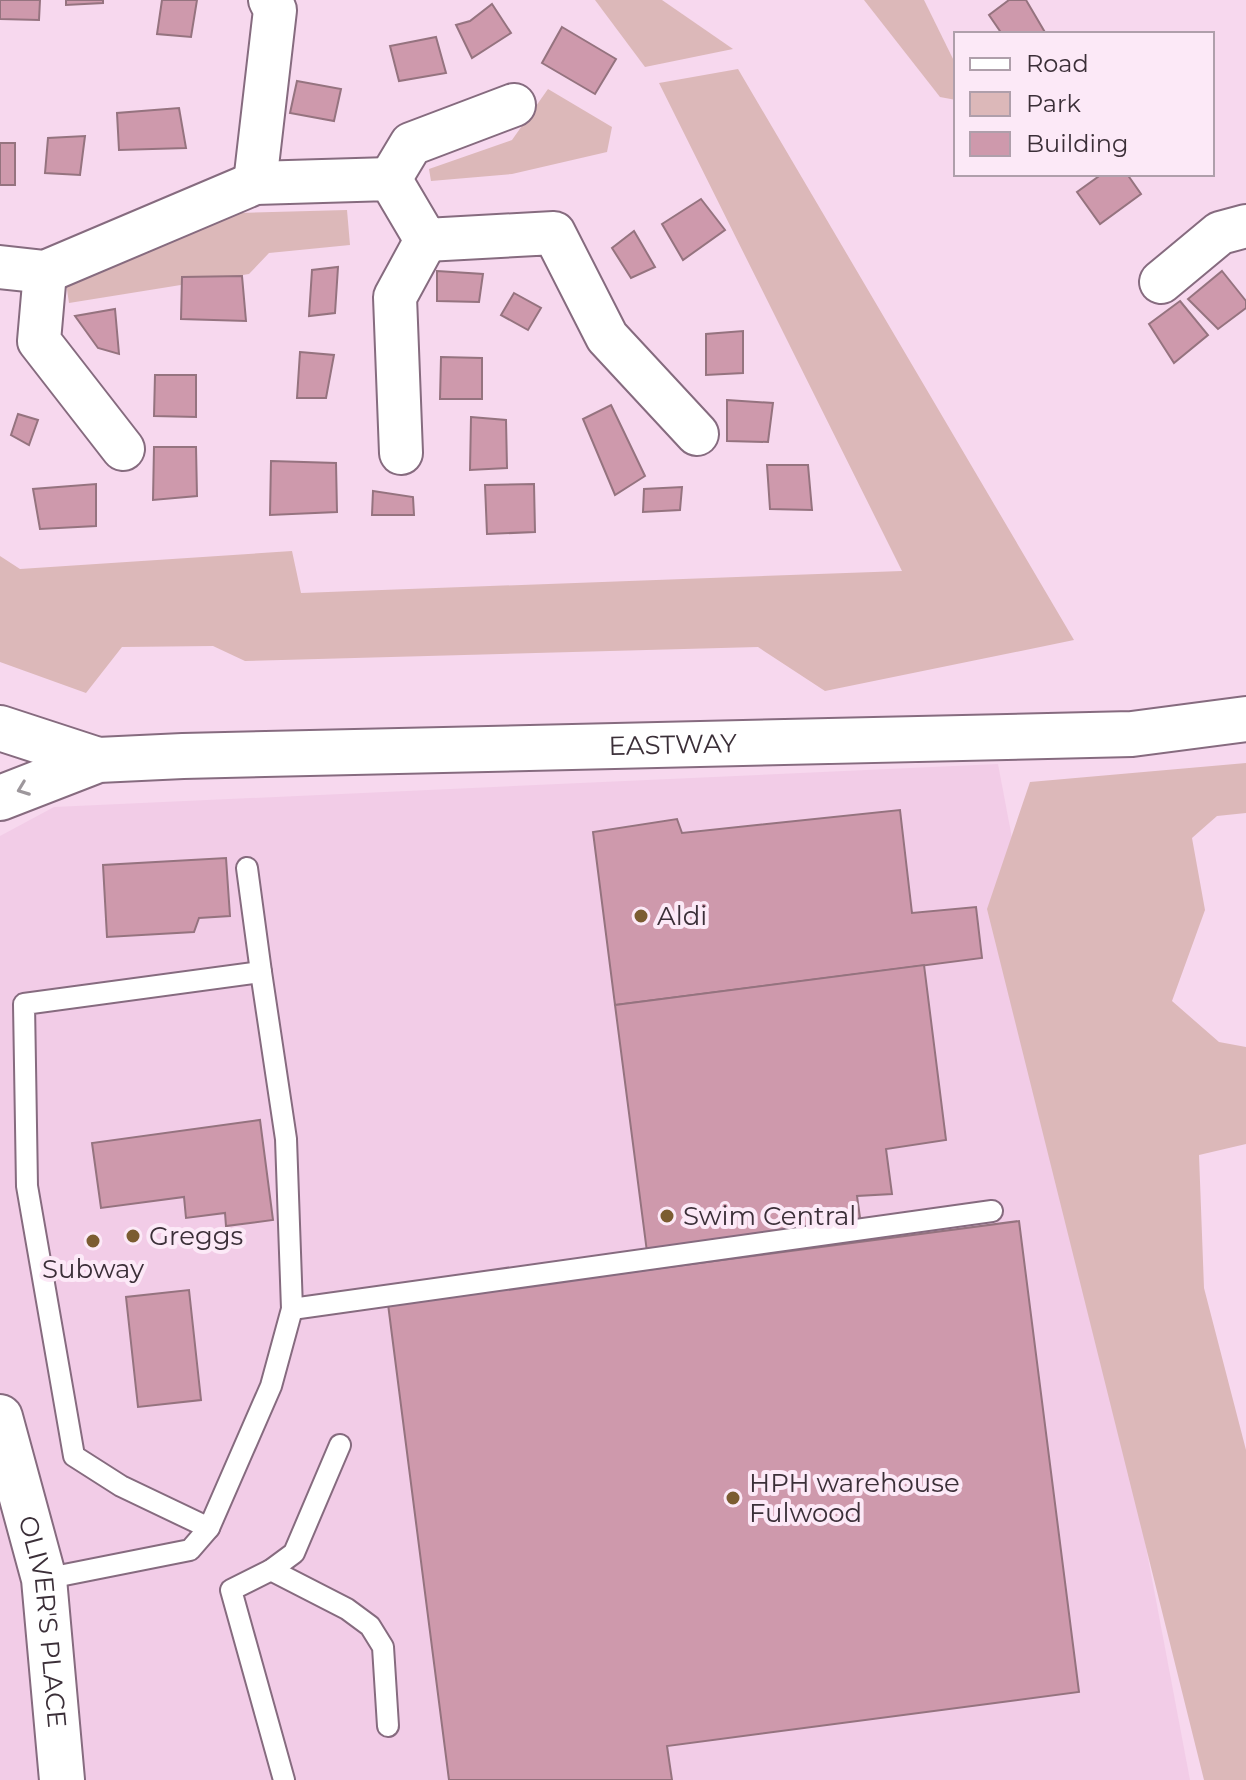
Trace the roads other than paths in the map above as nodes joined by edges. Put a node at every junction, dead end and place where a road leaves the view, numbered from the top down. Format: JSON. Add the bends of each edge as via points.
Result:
{"nodes":[{"id":1,"x":270,"y":0,"type":"edge"},
{"id":2,"x":514,"y":105,"type":"dead end"},
{"id":3,"x":390,"y":179,"type":"junction"},
{"id":4,"x":255,"y":183,"type":"junction"},
{"id":5,"x":1246,"y":226,"type":"edge"},
{"id":6,"x":426,"y":240,"type":"junction"},
{"id":7,"x":0,"y":267,"type":"edge"},
{"id":8,"x":45,"y":272,"type":"junction"},
{"id":9,"x":1161,"y":282,"type":"dead end"},
{"id":10,"x":697,"y":434,"type":"dead end"},
{"id":11,"x":123,"y":449,"type":"dead end"},
{"id":12,"x":401,"y":453,"type":"dead end"},
{"id":13,"x":1246,"y":719,"type":"edge"},
{"id":14,"x":0,"y":728,"type":"edge"},
{"id":15,"x":98,"y":760,"type":"junction"},
{"id":16,"x":0,"y":798,"type":"edge"},
{"id":17,"x":247,"y":868,"type":"dead end"},
{"id":18,"x":261,"y":972,"type":"junction"},
{"id":19,"x":992,"y":1211,"type":"dead end"},
{"id":20,"x":292,"y":1309,"type":"junction"},
{"id":21,"x":0,"y":1417,"type":"edge"},
{"id":22,"x":340,"y":1445,"type":"dead end"},
{"id":23,"x":209,"y":1528,"type":"junction"},
{"id":24,"x":271,"y":1570,"type":"junction"},
{"id":25,"x":44,"y":1579,"type":"junction"},
{"id":26,"x":388,"y":1726,"type":"dead end"},
{"id":27,"x":62,"y":1780,"type":"edge"},
{"id":28,"x":284,"y":1780,"type":"edge"}],
"edges":[{"from":1,"to":4,"type":"street","via":[[275,10]]},
{"from":2,"to":3,"type":"street","via":[[411,144]]},
{"from":3,"to":4,"type":"street"},
{"from":3,"to":6,"type":"street"},
{"from":4,"to":8,"type":"street"},
{"from":5,"to":9,"type":"street","via":[[1220,233]]},
{"from":6,"to":10,"type":"street","via":[[554,233],[607,337]]},
{"from":6,"to":12,"type":"street","via":[[395,297]]},
{"from":7,"to":8,"type":"street"},
{"from":8,"to":11,"type":"street","via":[[39,341]]},
{"from":13,"to":15,"type":"main road","name":"EASTWAY","via":[[1132,734]]},
{"from":14,"to":15,"type":"main road","name":"EASTWAY"},
{"from":15,"to":16,"type":"main road","name":"EASTWAY","one_way":true},
{"from":17,"to":18,"type":"lane"},
{"from":18,"to":20,"type":"lane","via":[[286,1139]]},
{"from":18,"to":23,"type":"lane","via":[[24,1004],[27,1186],[74,1456],[121,1486]]},
{"from":19,"to":20,"type":"lane"},
{"from":20,"to":23,"type":"lane","via":[[271,1386]]},
{"from":21,"to":25,"type":"main road","name":"OLIVER'S PLACE"},
{"from":22,"to":24,"type":"lane","via":[[294,1553]]},
{"from":23,"to":25,"type":"lane","via":[[190,1550]]},
{"from":24,"to":26,"type":"lane","via":[[370,1626],[383,1647]]},
{"from":24,"to":28,"type":"lane","via":[[231,1590]]},
{"from":25,"to":27,"type":"main road","name":"OLIVER'S PLACE"}]}
